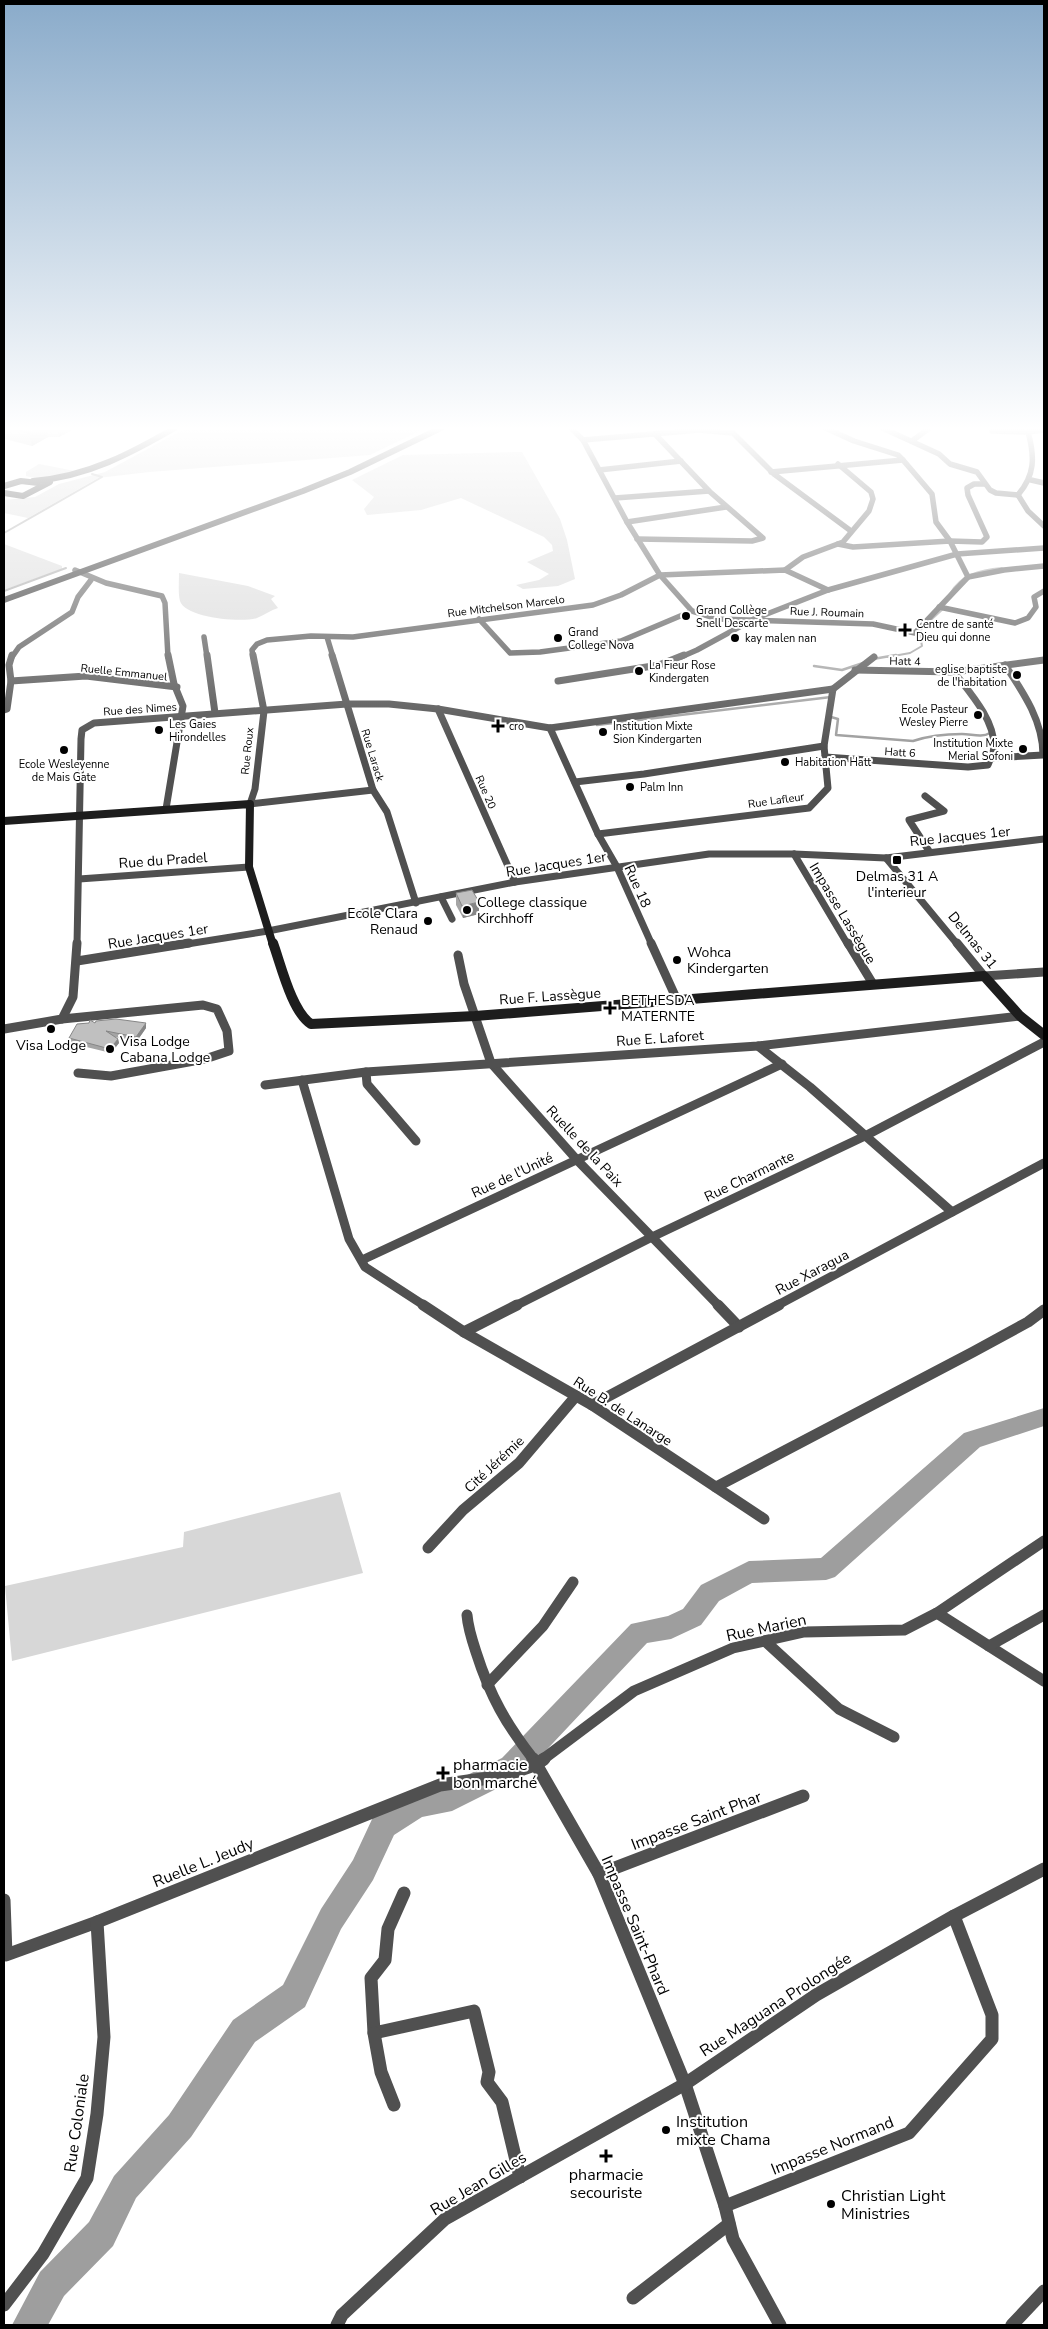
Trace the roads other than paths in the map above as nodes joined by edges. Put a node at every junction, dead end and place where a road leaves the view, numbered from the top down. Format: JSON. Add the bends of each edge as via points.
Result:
{"nodes":[{"id":1,"x":176,"y":535,"type":"edge"},
{"id":2,"x":181,"y":535,"type":"edge"},
{"id":3,"x":634,"y":535,"type":"edge"},
{"id":4,"x":759,"y":535,"type":"edge"},
{"id":5,"x":848,"y":535,"type":"edge"},
{"id":6,"x":945,"y":535,"type":"edge"},
{"id":7,"x":985,"y":535,"type":"edge"},
{"id":8,"x":637,"y":539,"type":"junction"},
{"id":9,"x":950,"y":541,"type":"junction"},
{"id":10,"x":838,"y":544,"type":"junction"},
{"id":11,"x":1044,"y":548,"type":"edge"},
{"id":12,"x":957,"y":554,"type":"junction"},
{"id":13,"x":1044,"y":567,"type":"edge"},
{"id":14,"x":785,"y":570,"type":"junction"},
{"id":15,"x":77,"y":572,"type":"junction"},
{"id":16,"x":660,"y":576,"type":"junction"},
{"id":17,"x":968,"y":577,"type":"junction"},
{"id":18,"x":91,"y":580,"type":"junction"},
{"id":19,"x":828,"y":590,"type":"junction"},
{"id":20,"x":1044,"y":591,"type":"edge"},
{"id":21,"x":4,"y":596,"type":"edge"},
{"id":22,"x":4,"y":600,"type":"edge"},
{"id":23,"x":939,"y":606,"type":"junction"},
{"id":24,"x":692,"y":611,"type":"junction"},
{"id":25,"x":479,"y":618,"type":"junction"},
{"id":26,"x":754,"y":619,"type":"junction"},
{"id":27,"x":915,"y":633,"type":"joint"},
{"id":28,"x":204,"y":637,"type":"dead end"},
{"id":29,"x":327,"y":637,"type":"junction"},
{"id":30,"x":874,"y":658,"type":"dead end"},
{"id":31,"x":1044,"y":660,"type":"edge"},
{"id":32,"x":1005,"y":665,"type":"junction"},
{"id":33,"x":855,"y":670,"type":"junction"},
{"id":34,"x":954,"y":672,"type":"junction"},
{"id":35,"x":10,"y":681,"type":"junction"},
{"id":36,"x":558,"y":682,"type":"dead end"},
{"id":37,"x":176,"y":687,"type":"junction"},
{"id":38,"x":833,"y":689,"type":"junction"},
{"id":39,"x":347,"y":704,"type":"junction"},
{"id":40,"x":438,"y":709,"type":"junction"},
{"id":41,"x":4,"y":710,"type":"edge"},
{"id":42,"x":264,"y":711,"type":"junction"},
{"id":43,"x":214,"y":713,"type":"junction"},
{"id":44,"x":182,"y":718,"type":"junction"},
{"id":45,"x":1044,"y":722,"type":"edge"},
{"id":46,"x":1036,"y":723,"type":"junction"},
{"id":47,"x":550,"y":728,"type":"junction"},
{"id":48,"x":824,"y":746,"type":"junction"},
{"id":49,"x":825,"y":757,"type":"junction"},
{"id":50,"x":990,"y":758,"type":"junction"},
{"id":51,"x":575,"y":782,"type":"junction"},
{"id":52,"x":373,"y":790,"type":"junction"},
{"id":53,"x":925,"y":796,"type":"dead end"},
{"id":54,"x":250,"y":804,"type":"junction"},
{"id":55,"x":166,"y":809,"type":"junction"},
{"id":56,"x":78,"y":816,"type":"junction"},
{"id":57,"x":4,"y":821,"type":"edge"},
{"id":58,"x":598,"y":834,"type":"junction"},
{"id":59,"x":1044,"y":839,"type":"edge"},
{"id":60,"x":929,"y":851,"type":"junction"},
{"id":61,"x":794,"y":854,"type":"junction"},
{"id":62,"x":886,"y":858,"type":"junction"},
{"id":63,"x":249,"y":867,"type":"junction"},
{"id":64,"x":617,"y":867,"type":"junction"},
{"id":65,"x":79,"y":879,"type":"junction"},
{"id":66,"x":515,"y":882,"type":"junction"},
{"id":67,"x":441,"y":897,"type":"junction"},
{"id":68,"x":416,"y":904,"type":"junction"},
{"id":69,"x":452,"y":920,"type":"dead end"},
{"id":70,"x":268,"y":932,"type":"junction"},
{"id":71,"x":458,"y":955,"type":"dead end"},
{"id":72,"x":77,"y":961,"type":"junction"},
{"id":73,"x":1044,"y":972,"type":"edge"},
{"id":74,"x":984,"y":976,"type":"junction"},
{"id":75,"x":873,"y":984,"type":"junction"},
{"id":76,"x":677,"y":1000,"type":"junction"},
{"id":77,"x":475,"y":1016,"type":"junction"},
{"id":78,"x":1020,"y":1016,"type":"junction"},
{"id":79,"x":62,"y":1019,"type":"junction"},
{"id":80,"x":4,"y":1029,"type":"edge"},
{"id":81,"x":1044,"y":1034,"type":"edge"},
{"id":82,"x":1044,"y":1042,"type":"edge"},
{"id":83,"x":758,"y":1046,"type":"junction"},
{"id":84,"x":491,"y":1063,"type":"junction"},
{"id":85,"x":782,"y":1064,"type":"junction"},
{"id":86,"x":366,"y":1072,"type":"junction"},
{"id":87,"x":78,"y":1073,"type":"dead end"},
{"id":88,"x":302,"y":1080,"type":"junction"},
{"id":89,"x":265,"y":1085,"type":"dead end"},
{"id":90,"x":865,"y":1136,"type":"junction"},
{"id":91,"x":416,"y":1141,"type":"dead end"},
{"id":92,"x":577,"y":1160,"type":"junction"},
{"id":93,"x":1044,"y":1162,"type":"edge"},
{"id":94,"x":952,"y":1212,"type":"junction"},
{"id":95,"x":652,"y":1237,"type":"junction"},
{"id":96,"x":362,"y":1260,"type":"junction"},
{"id":97,"x":1044,"y":1310,"type":"edge"},
{"id":98,"x":738,"y":1327,"type":"junction"},
{"id":99,"x":464,"y":1332,"type":"junction"},
{"id":100,"x":576,"y":1396,"type":"junction"},
{"id":101,"x":592,"y":1405,"type":"junction"},
{"id":102,"x":716,"y":1487,"type":"junction"},
{"id":103,"x":764,"y":1519,"type":"dead end"},
{"id":104,"x":1044,"y":1541,"type":"edge"},
{"id":105,"x":428,"y":1548,"type":"dead end"},
{"id":106,"x":573,"y":1582,"type":"dead end"},
{"id":107,"x":937,"y":1613,"type":"junction"},
{"id":108,"x":467,"y":1615,"type":"dead end"},
{"id":109,"x":1044,"y":1615,"type":"edge"},
{"id":110,"x":765,"y":1641,"type":"junction"},
{"id":111,"x":989,"y":1646,"type":"junction"},
{"id":112,"x":1044,"y":1680,"type":"edge"},
{"id":113,"x":488,"y":1685,"type":"junction"},
{"id":114,"x":894,"y":1737,"type":"dead end"},
{"id":115,"x":537,"y":1764,"type":"junction"},
{"id":116,"x":502,"y":1776,"type":"joint"},
{"id":117,"x":803,"y":1796,"type":"dead end"},
{"id":118,"x":1044,"y":1869,"type":"edge"},
{"id":119,"x":600,"y":1874,"type":"junction"},
{"id":120,"x":404,"y":1893,"type":"dead end"},
{"id":121,"x":4,"y":1900,"type":"edge"},
{"id":122,"x":954,"y":1916,"type":"junction"},
{"id":123,"x":97,"y":1922,"type":"junction"},
{"id":124,"x":374,"y":2033,"type":"junction"},
{"id":125,"x":685,"y":2084,"type":"junction"},
{"id":126,"x":394,"y":2105,"type":"dead end"},
{"id":127,"x":580,"y":2144,"type":"joint"},
{"id":128,"x":520,"y":2177,"type":"junction"},
{"id":129,"x":726,"y":2206,"type":"junction"},
{"id":130,"x":730,"y":2224,"type":"junction"},
{"id":131,"x":1044,"y":2291,"type":"edge"},
{"id":132,"x":633,"y":2298,"type":"dead end"},
{"id":133,"x":4,"y":2305,"type":"edge"},
{"id":134,"x":337,"y":2325,"type":"edge"},
{"id":135,"x":780,"y":2325,"type":"edge"},
{"id":136,"x":1012,"y":2325,"type":"edge"}],
"edges":[{"from":1,"to":15,"type":"main road"},
{"from":2,"to":15,"type":"main road"},
{"from":3,"to":8,"type":"street"},
{"from":4,"to":8,"type":"street","via":[[763,538],[752,541]]},
{"from":5,"to":10,"type":"street"},
{"from":6,"to":9,"type":"street"},
{"from":7,"to":9,"type":"street","via":[[982,542]]},
{"from":8,"to":16,"type":"street"},
{"from":9,"to":10,"type":"street","via":[[853,547]]},
{"from":9,"to":12,"type":"street"},
{"from":10,"to":14,"type":"street","via":[[803,557]]},
{"from":11,"to":12,"type":"street"},
{"from":12,"to":17,"type":"street"},
{"from":12,"to":19,"type":"street"},
{"from":13,"to":17,"type":"street"},
{"from":14,"to":16,"type":"street","name":"Rue Mitchelson Marcelo"},
{"from":14,"to":19,"type":"street","name":"Rue Mitchelson Marcelo"},
{"from":15,"to":18,"type":"street"},
{"from":15,"to":21,"type":"main road"},
{"from":15,"to":22,"type":"main road"},
{"from":16,"to":24,"type":"street"},
{"from":16,"to":25,"type":"street","name":"Rue Mitchelson Marcelo","via":[[593,605]]},
{"from":17,"to":23,"type":"street"},
{"from":18,"to":35,"type":"street","via":[[72,612],[12,655]]},
{"from":18,"to":37,"type":"street","via":[[162,596],[167,650]]},
{"from":19,"to":26,"type":"street"},
{"from":20,"to":23,"type":"street","via":[[1034,597],[1036,607],[1032,614],[1016,623]]},
{"from":23,"to":27,"type":"street"},
{"from":24,"to":25,"type":"street","via":[[621,641],[510,653]]},
{"from":24,"to":26,"type":"street","name":"Rue J. Roumain","via":[[718,619]]},
{"from":25,"to":29,"type":"street","name":"Rue Mitchelson Marcelo","via":[[353,637]]},
{"from":26,"to":27,"type":"street","name":"Rue J. Roumain","via":[[872,624]]},
{"from":26,"to":36,"type":"street","via":[[697,650],[658,665]]},
{"from":28,"to":43,"type":"street"},
{"from":29,"to":39,"type":"street","name":"Rue Larack"},
{"from":29,"to":42,"type":"street","name":"Rue Roux","via":[[267,640],[257,644],[252,650]]},
{"from":30,"to":33,"type":"street"},
{"from":31,"to":32,"type":"street","name":"Hatt 4"},
{"from":32,"to":34,"type":"street","name":"Hatt 4"},
{"from":32,"to":46,"type":"street","via":[[1024,694]]},
{"from":33,"to":34,"type":"street","name":"Hatt 4"},
{"from":33,"to":38,"type":"street"},
{"from":34,"to":50,"type":"street","via":[[976,701],[990,729],[994,747]]},
{"from":35,"to":37,"type":"street","name":"Ruelle Emmanuel","via":[[86,676]]},
{"from":35,"to":41,"type":"street","via":[[7,709]]},
{"from":37,"to":44,"type":"street"},
{"from":38,"to":47,"type":"street","name":"Rue des Nimes"},
{"from":38,"to":48,"type":"street","name":"Rue Lafleur"},
{"from":39,"to":40,"type":"street","name":"Rue des Nimes"},
{"from":39,"to":42,"type":"street","name":"Rue des Nimes"},
{"from":39,"to":52,"type":"street","name":"Rue Larack"},
{"from":40,"to":47,"type":"street","name":"Rue des Nimes"},
{"from":40,"to":66,"type":"street","name":"Rue 20"},
{"from":42,"to":43,"type":"street","name":"Rue des Nimes"},
{"from":42,"to":54,"type":"street","name":"Rue Roux"},
{"from":43,"to":44,"type":"street","name":"Rue des Nimes"},
{"from":44,"to":55,"type":"street"},
{"from":44,"to":56,"type":"street","name":"Rue des Nimes","via":[[94,724],[82,730]]},
{"from":45,"to":46,"type":"street"},
{"from":46,"to":50,"type":"street","via":[[1043,755]]},
{"from":47,"to":51,"type":"street","name":"Rue 18"},
{"from":48,"to":49,"type":"street","name":"Rue Lafleur"},
{"from":48,"to":51,"type":"street"},
{"from":49,"to":50,"type":"street","name":"Hatt 6","via":[[968,767],[988,765]]},
{"from":49,"to":58,"type":"street","name":"Rue Lafleur","via":[[828,788],[809,808]]},
{"from":51,"to":58,"type":"street","name":"Rue 18"},
{"from":52,"to":54,"type":"street"},
{"from":52,"to":68,"type":"street","name":"Rue Larack","via":[[387,812]]},
{"from":53,"to":60,"type":"street","via":[[944,811],[909,820]]},
{"from":54,"to":55,"type":"main road"},
{"from":54,"to":63,"type":"main road","name":"Rue Roux"},
{"from":55,"to":56,"type":"main road"},
{"from":56,"to":57,"type":"main road"},
{"from":56,"to":65,"type":"street","name":"Rue des Nimes"},
{"from":58,"to":64,"type":"street","name":"Rue 18"},
{"from":59,"to":60,"type":"street","name":"Rue Jacques 1er"},
{"from":60,"to":62,"type":"street","name":"Rue Jacques 1er"},
{"from":61,"to":62,"type":"street","name":"Rue Jacques 1er"},
{"from":61,"to":64,"type":"street","name":"Rue Jacques 1er","via":[[709,854]]},
{"from":61,"to":75,"type":"street","name":"Impasse Lassègue"},
{"from":62,"to":74,"type":"street","name":"Delmas 31"},
{"from":63,"to":65,"type":"street","name":"Rue du Pradel"},
{"from":63,"to":70,"type":"main road","name":"Rue Roux"},
{"from":64,"to":66,"type":"street","name":"Rue Jacques 1er"},
{"from":64,"to":76,"type":"street","name":"Rue 18"},
{"from":65,"to":72,"type":"street","name":"Rue des Nimes"},
{"from":66,"to":67,"type":"street","name":"Rue Jacques 1er"},
{"from":67,"to":68,"type":"street","name":"Rue Jacques 1er"},
{"from":67,"to":69,"type":"street"},
{"from":68,"to":70,"type":"street","name":"Rue Jacques 1er"},
{"from":70,"to":72,"type":"street","name":"Rue Jacques 1er"},
{"from":70,"to":77,"type":"main road","name":"Rue F. Lassègue","via":[[294,1001],[307,1023]]},
{"from":71,"to":77,"type":"street","name":"Ruelle de la Paix"},
{"from":72,"to":79,"type":"street","name":"Rue des Nimes","via":[[73,997]]},
{"from":73,"to":74,"type":"street"},
{"from":74,"to":75,"type":"main road","name":"Rue F. Lassègue"},
{"from":74,"to":78,"type":"main road","name":"Delmas 31"},
{"from":75,"to":76,"type":"main road","name":"Rue F. Lassègue"},
{"from":76,"to":77,"type":"main road","name":"Rue F. Lassègue"},
{"from":77,"to":84,"type":"street","name":"Ruelle de la Paix"},
{"from":78,"to":81,"type":"main road","name":"Delmas 31"},
{"from":78,"to":83,"type":"street","name":"Rue E. Laforet"},
{"from":79,"to":80,"type":"street"},
{"from":79,"to":87,"type":"street","via":[[203,1005],[219,1011],[231,1045],[229,1052],[222,1055],[111,1076]]},
{"from":82,"to":90,"type":"street","name":"Rue Charmante"},
{"from":83,"to":84,"type":"street","name":"Rue E. Laforet"},
{"from":83,"to":85,"type":"street"},
{"from":84,"to":86,"type":"street","name":"Rue E. Laforet"},
{"from":84,"to":92,"type":"street","name":"Ruelle de la Paix"},
{"from":85,"to":90,"type":"street"},
{"from":85,"to":92,"type":"street","name":"Rue de l'Unité"},
{"from":86,"to":88,"type":"street","name":"Rue E. Laforet"},
{"from":86,"to":91,"type":"street","via":[[367,1084]]},
{"from":88,"to":89,"type":"street","name":"Rue E. Laforet"},
{"from":88,"to":96,"type":"street","name":"Rue B. de Lanarge","via":[[349,1239]]},
{"from":90,"to":94,"type":"street"},
{"from":90,"to":95,"type":"street","name":"Rue Charmante"},
{"from":92,"to":95,"type":"street","name":"Ruelle de la Paix"},
{"from":92,"to":96,"type":"street","name":"Rue de l'Unité"},
{"from":93,"to":94,"type":"street","name":"Rue Xaragua"},
{"from":94,"to":98,"type":"street","name":"Rue Xaragua"},
{"from":95,"to":98,"type":"street","name":"Ruelle de la Paix"},
{"from":95,"to":99,"type":"street","name":"Rue Charmante"},
{"from":96,"to":99,"type":"street","name":"Rue B. de Lanarge","via":[[365,1266]]},
{"from":97,"to":102,"type":"street","via":[[997,1339]]},
{"from":98,"to":101,"type":"street","name":"Rue Xaragua"},
{"from":99,"to":100,"type":"street","name":"Rue B. de Lanarge"},
{"from":100,"to":101,"type":"street","name":"Rue B. de Lanarge"},
{"from":100,"to":105,"type":"street","name":"Cité Jérémie","via":[[519,1463],[463,1510]]},
{"from":101,"to":102,"type":"street","name":"Rue B. de Lanarge"},
{"from":102,"to":103,"type":"street","name":"Rue B. de Lanarge"},
{"from":104,"to":107,"type":"street","name":"Rue Marien"},
{"from":106,"to":113,"type":"street","via":[[543,1626]]},
{"from":107,"to":110,"type":"street","name":"Rue Marien","via":[[904,1630],[804,1632]]},
{"from":107,"to":111,"type":"street"},
{"from":108,"to":113,"type":"street","name":"Impasse Saint-Phard"},
{"from":109,"to":111,"type":"street"},
{"from":110,"to":114,"type":"street","via":[[839,1709]]},
{"from":110,"to":115,"type":"street","name":"Rue Marien","via":[[733,1648],[634,1691]]},
{"from":111,"to":112,"type":"street"},
{"from":113,"to":115,"type":"street","name":"Impasse Saint-Phard","via":[[510,1729]]},
{"from":115,"to":116,"type":"street","name":"Rue Marien"},
{"from":115,"to":119,"type":"street","name":"Impasse Saint-Phard"},
{"from":116,"to":123,"type":"street","name":"Ruelle L. Jeudy","via":[[440,1785]]},
{"from":117,"to":119,"type":"street","name":"Impasse Saint Phar"},
{"from":118,"to":122,"type":"street","name":"Rue Maguana Prolongée"},
{"from":119,"to":125,"type":"street","name":"Impasse Saint-Phard"},
{"from":120,"to":124,"type":"street","via":[[388,1929],[385,1960],[371,1978]]},
{"from":121,"to":123,"type":"street","name":"Ruelle L. Jeudy","via":[[6,1954]]},
{"from":122,"to":125,"type":"street","name":"Rue Maguana Prolongée","via":[[816,1995]]},
{"from":122,"to":129,"type":"street","name":"Impasse Normand","via":[[992,2015],[992,2039],[909,2133]]},
{"from":123,"to":133,"type":"street","name":"Rue Coloniale","via":[[104,2037],[87,2178],[43,2254]]},
{"from":124,"to":126,"type":"street","via":[[381,2072]]},
{"from":124,"to":128,"type":"street","via":[[474,2010],[489,2072],[488,2082],[502,2102]]},
{"from":125,"to":127,"type":"street","name":"Rue Maguana Prolongée"},
{"from":125,"to":129,"type":"street","name":"Impasse Saint-Phard"},
{"from":127,"to":128,"type":"street","name":"Rue Jean Gilles"},
{"from":128,"to":134,"type":"street","name":"Rue Jean Gilles","via":[[445,2220],[342,2315]]},
{"from":129,"to":130,"type":"street","name":"Impasse Saint-Phard"},
{"from":130,"to":132,"type":"street"},
{"from":130,"to":135,"type":"street","name":"Impasse Saint-Phard","via":[[732,2239]]},
{"from":131,"to":136,"type":"street"}]}
